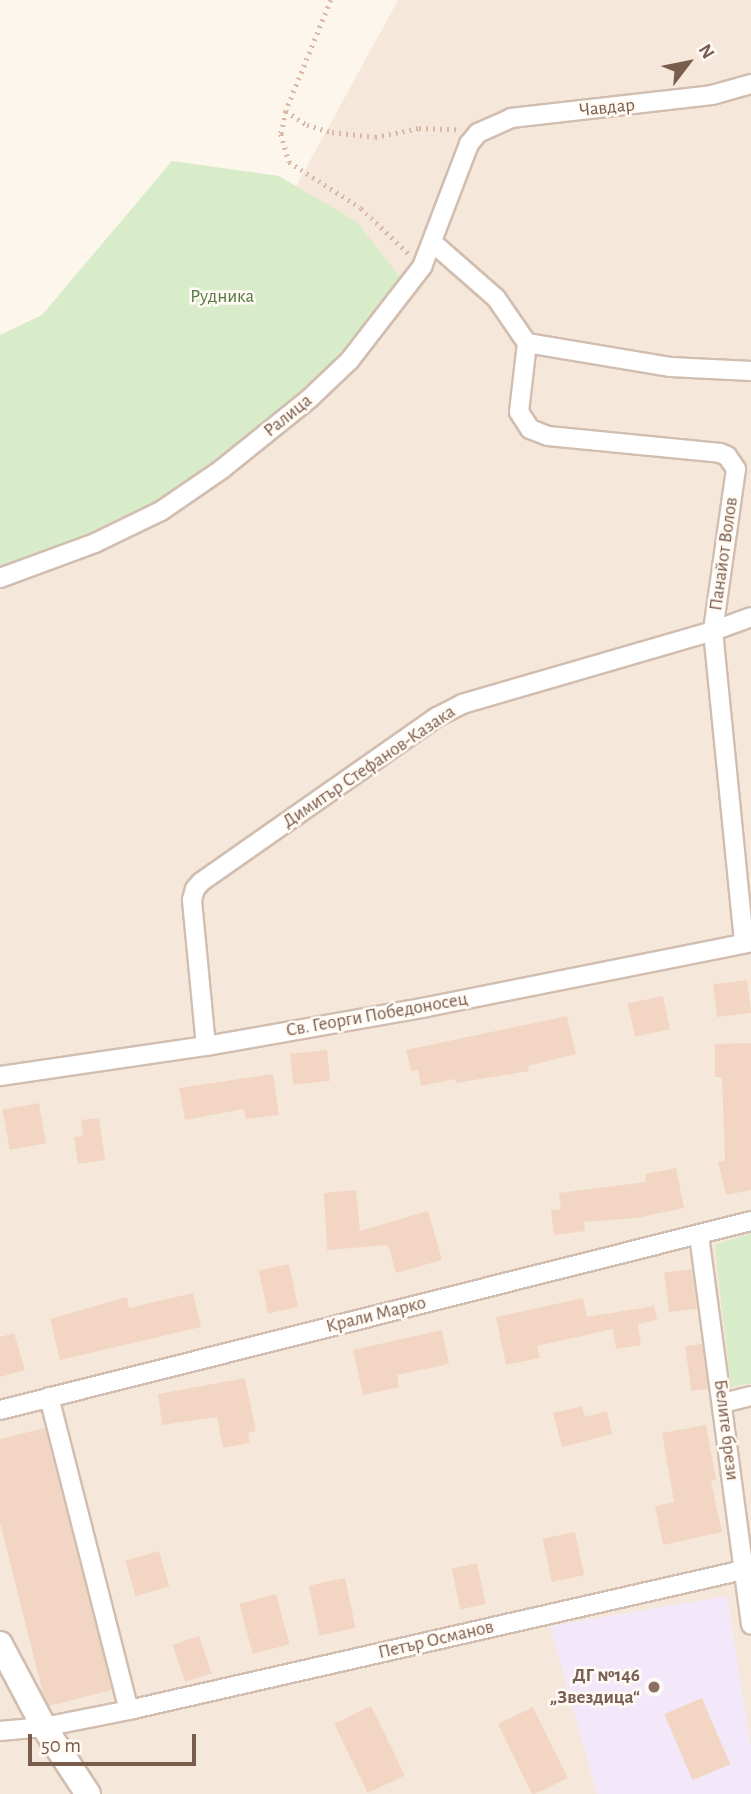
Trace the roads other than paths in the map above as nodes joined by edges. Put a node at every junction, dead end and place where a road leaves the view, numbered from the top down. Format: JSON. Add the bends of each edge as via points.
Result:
{"nodes":[{"id":1,"x":751,"y":84,"type":"edge"},
{"id":2,"x":473,"y":138,"type":"joint"},
{"id":3,"x":432,"y":242,"type":"junction"},
{"id":4,"x":527,"y":344,"type":"junction"},
{"id":5,"x":751,"y":371,"type":"edge"},
{"id":6,"x":0,"y":578,"type":"edge"},
{"id":7,"x":751,"y":617,"type":"edge"},
{"id":8,"x":713,"y":631,"type":"junction"},
{"id":9,"x":748,"y":942,"type":"edge"},
{"id":10,"x":206,"y":1046,"type":"junction"},
{"id":11,"x":0,"y":1076,"type":"edge"},
{"id":12,"x":751,"y":1221,"type":"edge"},
{"id":13,"x":699,"y":1235,"type":"junction"},
{"id":14,"x":751,"y":1396,"type":"edge"},
{"id":15,"x":49,"y":1397,"type":"junction"},
{"id":16,"x":723,"y":1402,"type":"junction"},
{"id":17,"x":0,"y":1410,"type":"edge"},
{"id":18,"x":743,"y":1570,"type":"junction"},
{"id":19,"x":751,"y":1625,"type":"edge"},
{"id":20,"x":0,"y":1644,"type":"edge"},
{"id":21,"x":129,"y":1710,"type":"junction"},
{"id":22,"x":44,"y":1727,"type":"junction"},
{"id":23,"x":0,"y":1731,"type":"edge"},
{"id":24,"x":88,"y":1794,"type":"edge"}],
"edges":[{"from":1,"to":2,"type":"street","name":"Чавдар","via":[[700,97],[511,117]]},
{"from":2,"to":3,"type":"street","name":"Ралица"},
{"from":3,"to":4,"type":"street","via":[[496,298]]},
{"from":3,"to":6,"type":"street","name":"Ралица","via":[[422,267],[350,360],[222,469],[161,511],[95,543]]},
{"from":4,"to":5,"type":"street","via":[[671,367]]},
{"from":4,"to":8,"type":"street","name":"Панайот Волов","via":[[519,412],[530,429],[548,436],[720,453],[733,462],[736,475]]},
{"from":7,"to":8,"type":"street","name":"Димитър Стефанов-Казака"},
{"from":8,"to":9,"type":"street","name":"Панайот Волов"},
{"from":8,"to":10,"type":"street","name":"Димитър Стефанов-Казака","via":[[462,704],[201,882],[192,900]]},
{"from":9,"to":10,"type":"street","name":"Св. Георги Победоносец"},
{"from":10,"to":11,"type":"street","name":"Св. Георги Победоносец"},
{"from":12,"to":13,"type":"street","name":"Крали Марко"},
{"from":13,"to":15,"type":"street","name":"Крали Марко"},
{"from":13,"to":16,"type":"street","name":"Белите брези"},
{"from":14,"to":16,"type":"street"},
{"from":15,"to":17,"type":"street","name":"Крали Марко"},
{"from":15,"to":21,"type":"street"},
{"from":16,"to":18,"type":"street","name":"Белите брези"},
{"from":18,"to":19,"type":"street","name":"Белите брези"},
{"from":18,"to":21,"type":"street","name":"Петър Османов"},
{"from":20,"to":22,"type":"street"},
{"from":21,"to":22,"type":"street","name":"Петър Османов"},
{"from":22,"to":23,"type":"street","name":"Петър Османов"},
{"from":22,"to":24,"type":"street"}]}
